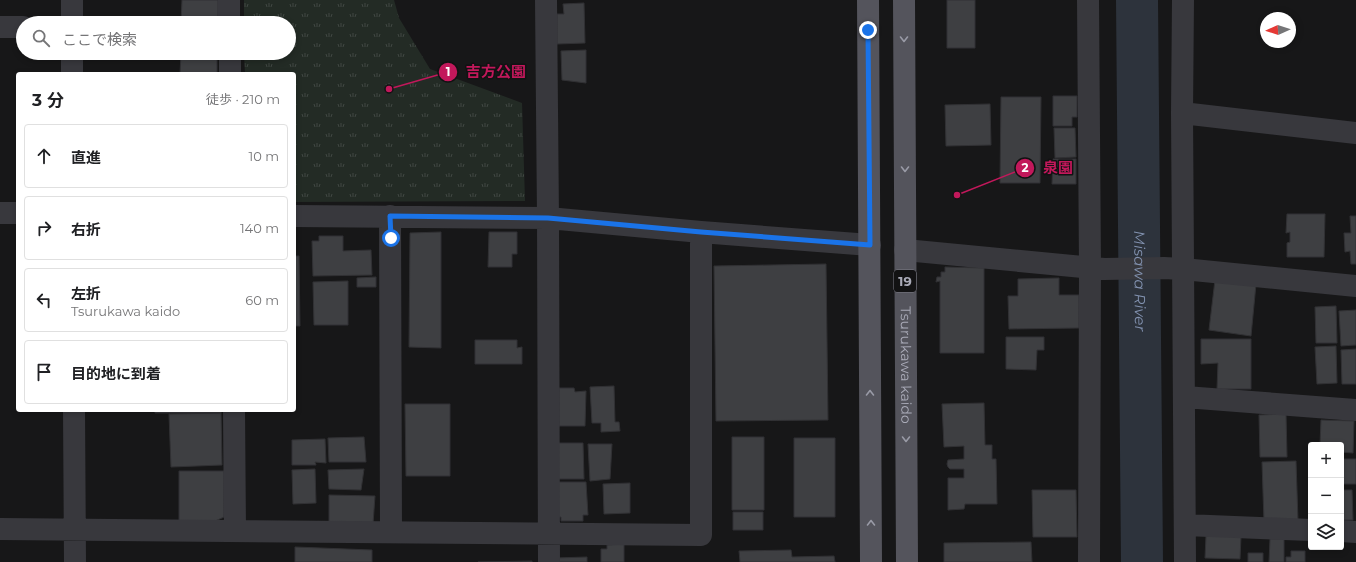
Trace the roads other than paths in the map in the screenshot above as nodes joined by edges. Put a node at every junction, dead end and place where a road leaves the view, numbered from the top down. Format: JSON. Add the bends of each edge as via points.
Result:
{"nodes":[{"id":1,"x":72,"y":0,"type":"edge"},
{"id":2,"x":228,"y":0,"type":"edge"},
{"id":3,"x":546,"y":0,"type":"edge"},
{"id":4,"x":868,"y":0,"type":"edge"},
{"id":5,"x":904,"y":0,"type":"edge"},
{"id":6,"x":1088,"y":0,"type":"edge"},
{"id":7,"x":1183,"y":0,"type":"edge"},
{"id":8,"x":72,"y":16,"type":"edge"},
{"id":9,"x":229,"y":16,"type":"edge"},
{"id":10,"x":0,"y":27,"type":"edge"},
{"id":11,"x":16,"y":27,"type":"edge"},
{"id":12,"x":72,"y":60,"type":"edge"},
{"id":13,"x":230,"y":60,"type":"edge"},
{"id":14,"x":72,"y":72,"type":"edge"},
{"id":15,"x":230,"y":72,"type":"edge"},
{"id":16,"x":1182,"y":113,"type":"junction"},
{"id":17,"x":1356,"y":133,"type":"edge"},
{"id":18,"x":0,"y":213,"type":"edge"},
{"id":19,"x":16,"y":213,"type":"edge"},
{"id":20,"x":296,"y":216,"type":"edge"},
{"id":21,"x":390,"y":216,"type":"junction"},
{"id":22,"x":548,"y":218,"type":"junction"},
{"id":23,"x":701,"y":232,"type":"junction"},
{"id":24,"x":870,"y":245,"type":"junction"},
{"id":25,"x":905,"y":250,"type":"junction"},
{"id":26,"x":1097,"y":268,"type":"junction"},
{"id":27,"x":1174,"y":268,"type":"junction"},
{"id":28,"x":1356,"y":286,"type":"edge"},
{"id":29,"x":1185,"y":397,"type":"junction"},
{"id":30,"x":1356,"y":410,"type":"edge"},
{"id":31,"x":74,"y":412,"type":"edge"},
{"id":32,"x":234,"y":412,"type":"edge"},
{"id":33,"x":1185,"y":525,"type":"junction"},
{"id":34,"x":0,"y":529,"type":"edge"},
{"id":35,"x":75,"y":529,"type":"junction"},
{"id":36,"x":1308,"y":530,"type":"edge"},
{"id":37,"x":235,"y":531,"type":"junction"},
{"id":38,"x":1344,"y":531,"type":"edge"},
{"id":39,"x":391,"y":532,"type":"junction"},
{"id":40,"x":1356,"y":532,"type":"edge"},
{"id":41,"x":549,"y":534,"type":"junction"},
{"id":42,"x":75,"y":562,"type":"edge"},
{"id":43,"x":549,"y":562,"type":"edge"},
{"id":44,"x":871,"y":562,"type":"edge"},
{"id":45,"x":907,"y":562,"type":"edge"},
{"id":46,"x":1089,"y":562,"type":"edge"},
{"id":47,"x":1185,"y":562,"type":"edge"}],
"edges":[{"from":1,"to":8,"type":"street"},
{"from":2,"to":9,"type":"street"},
{"from":3,"to":22,"type":"street"},
{"from":4,"to":24,"type":"main road"},
{"from":5,"to":25,"type":"main road","name":"Tsurukawa kaido","number":"19","one_way":true},
{"from":6,"to":26,"type":"street"},
{"from":7,"to":16,"type":"street"},
{"from":10,"to":11,"type":"street"},
{"from":12,"to":14,"type":"street"},
{"from":13,"to":15,"type":"street"},
{"from":16,"to":17,"type":"street"},
{"from":16,"to":27,"type":"street"},
{"from":18,"to":19,"type":"street"},
{"from":20,"to":21,"type":"street"},
{"from":21,"to":22,"type":"street"},
{"from":21,"to":39,"type":"street"},
{"from":22,"to":23,"type":"street"},
{"from":22,"to":41,"type":"street"},
{"from":23,"to":24,"type":"street"},
{"from":23,"to":41,"type":"street","via":[[702,535]]},
{"from":44,"to":24,"type":"main road","one_way":true},
{"from":25,"to":26,"type":"street"},
{"from":25,"to":45,"type":"main road","name":"Tsurukawa kaido","number":"19","one_way":true},
{"from":26,"to":27,"type":"street"},
{"from":26,"to":46,"type":"street"},
{"from":27,"to":28,"type":"street"},
{"from":27,"to":29,"type":"street"},
{"from":29,"to":30,"type":"street"},
{"from":29,"to":33,"type":"street"},
{"from":31,"to":35,"type":"street"},
{"from":32,"to":37,"type":"street"},
{"from":33,"to":36,"type":"street"},
{"from":33,"to":47,"type":"street"},
{"from":34,"to":35,"type":"street"},
{"from":35,"to":37,"type":"street"},
{"from":35,"to":42,"type":"street"},
{"from":37,"to":39,"type":"street"},
{"from":38,"to":40,"type":"street"},
{"from":39,"to":41,"type":"street"},
{"from":41,"to":43,"type":"street"}]}
